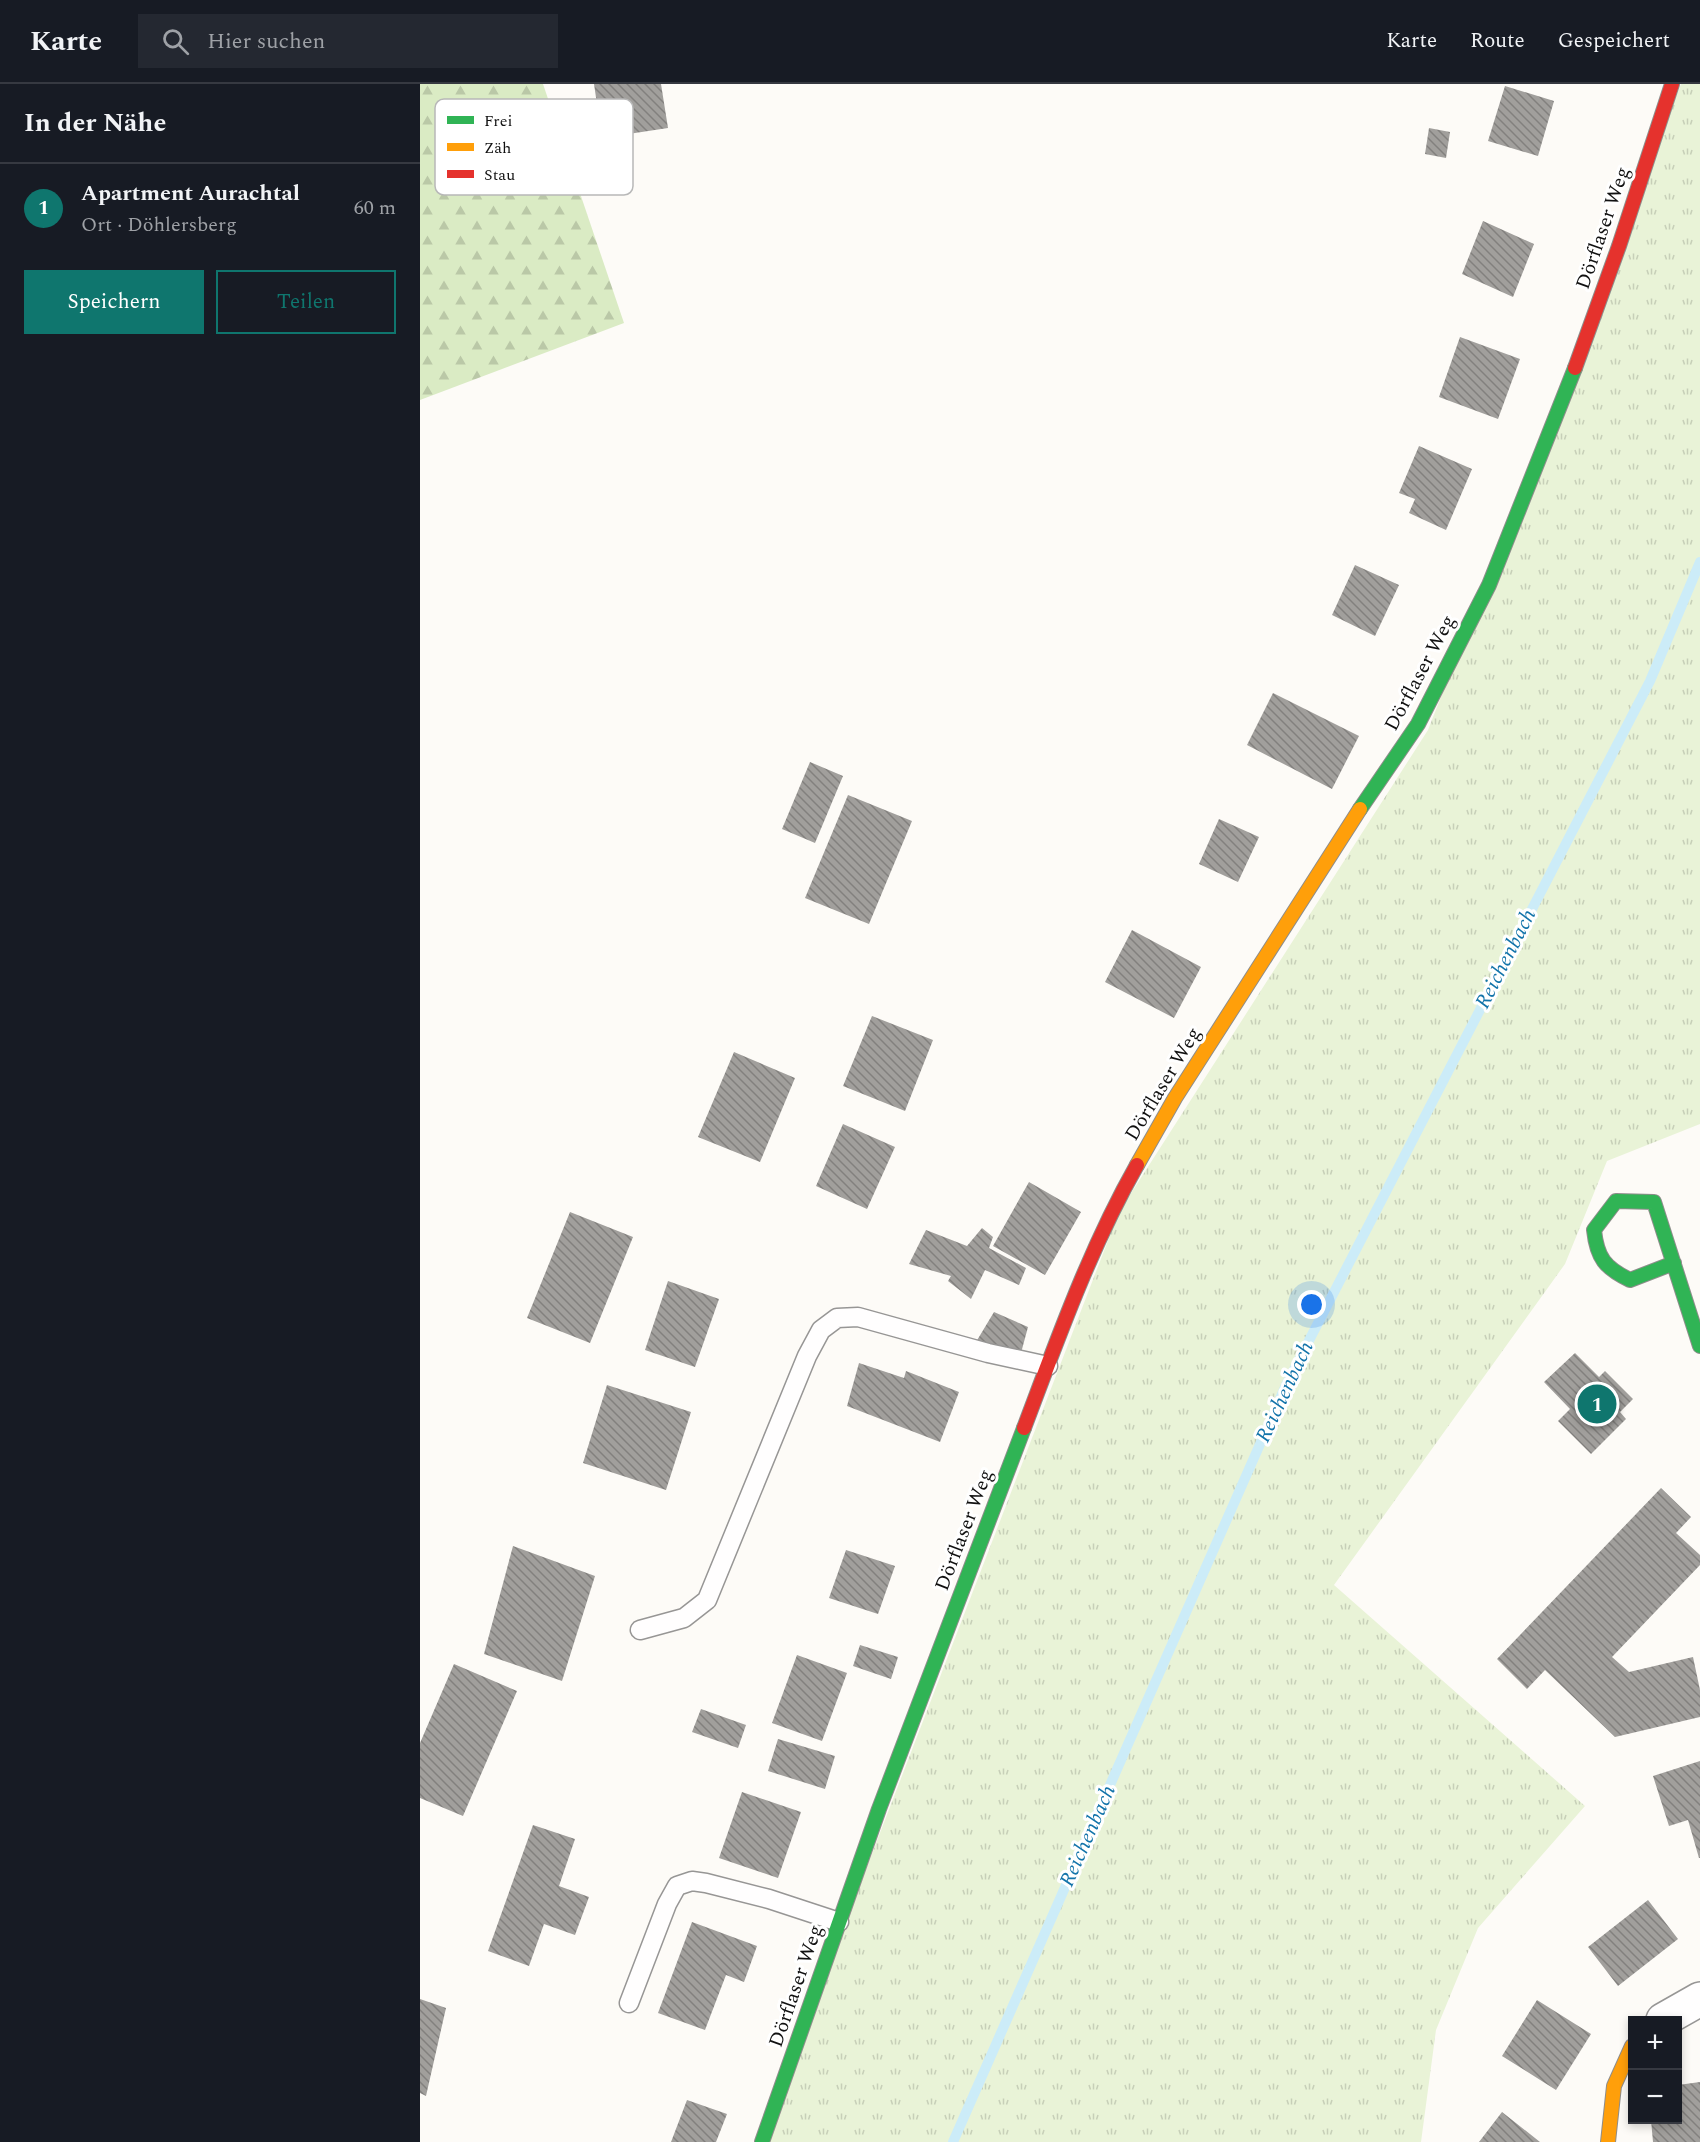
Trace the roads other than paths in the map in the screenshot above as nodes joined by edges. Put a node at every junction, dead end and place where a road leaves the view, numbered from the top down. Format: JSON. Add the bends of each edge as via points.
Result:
{"nodes":[{"id":1,"x":1672,"y":84,"type":"edge"},
{"id":2,"x":1674,"y":1263,"type":"junction"},
{"id":3,"x":1700,"y":1346,"type":"edge"},
{"id":4,"x":1048,"y":1366,"type":"junction"},
{"id":5,"x":640,"y":1630,"type":"dead end"},
{"id":6,"x":839,"y":1923,"type":"junction"},
{"id":7,"x":1700,"y":1999,"type":"edge"},
{"id":8,"x":629,"y":2003,"type":"dead end"},
{"id":9,"x":1670,"y":2016,"type":"edge"},
{"id":10,"x":1628,"y":2055,"type":"edge"},
{"id":11,"x":762,"y":2142,"type":"edge"},
{"id":12,"x":1608,"y":2142,"type":"edge"}],
"edges":[{"from":1,"to":4,"type":"street","name":"Dörflaser Weg","via":[[1564,399],[1489,585],[1418,724],[1336,844],[1147,1147],[1114,1206]]},
{"from":2,"to":2,"type":"street","via":[[1654,1202],[1616,1201],[1594,1230],[1595,1249],[1610,1271],[1630,1280]]},
{"from":2,"to":3,"type":"street"},
{"from":4,"to":5,"type":"lane","via":[[858,1317],[837,1318],[821,1330],[807,1356],[707,1600],[684,1618]]},
{"from":4,"to":6,"type":"street","name":"Dörflaser Weg"},
{"from":6,"to":8,"type":"lane","via":[[706,1883],[692,1881],[676,1886]]},
{"from":6,"to":11,"type":"street","name":"Dörflaser Weg"},
{"from":7,"to":9,"type":"street"},
{"from":10,"to":12,"type":"street","via":[[1614,2086]]}]}
